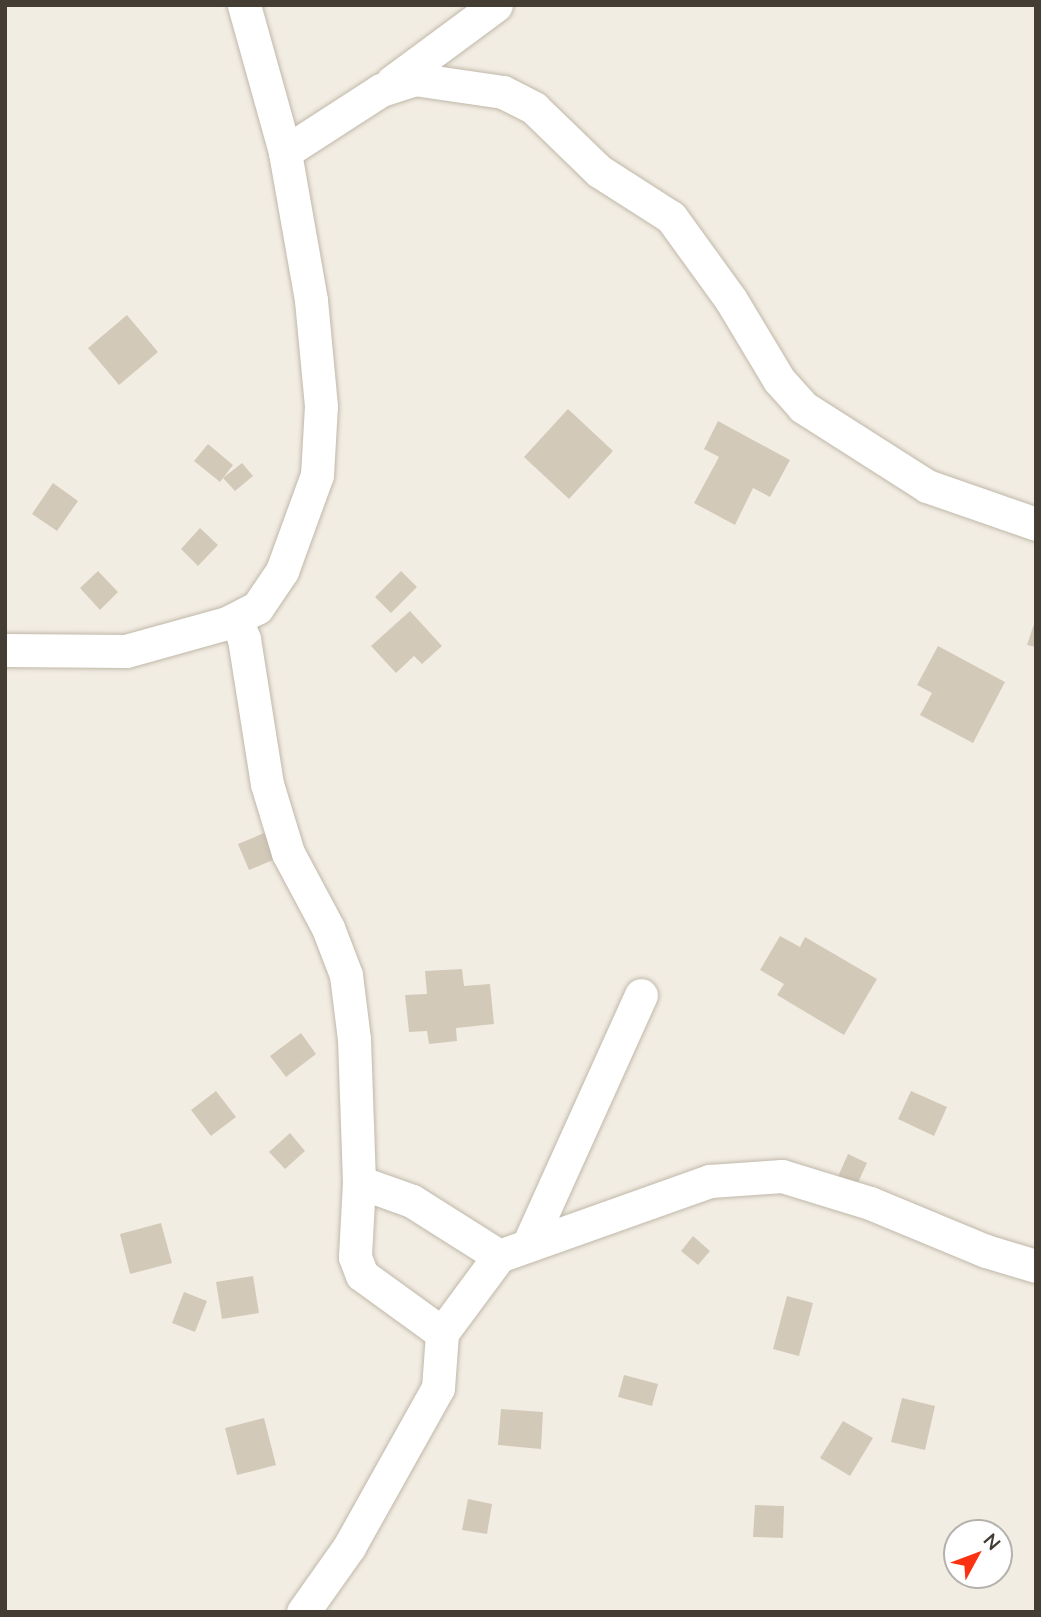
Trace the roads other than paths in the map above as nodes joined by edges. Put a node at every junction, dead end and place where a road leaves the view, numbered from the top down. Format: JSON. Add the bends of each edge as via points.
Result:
{"nodes":[{"id":1,"x":244,"y":5,"type":"edge"},
{"id":2,"x":496,"y":5,"type":"edge"},
{"id":3,"x":381,"y":90,"type":"junction"},
{"id":4,"x":285,"y":152,"type":"junction"},
{"id":5,"x":1036,"y":524,"type":"edge"},
{"id":6,"x":236,"y":621,"type":"junction"},
{"id":7,"x":5,"y":650,"type":"edge"},
{"id":8,"x":641,"y":995,"type":"dead end"},
{"id":9,"x":359,"y":1182,"type":"junction"},
{"id":10,"x":529,"y":1243,"type":"junction"},
{"id":11,"x":499,"y":1256,"type":"junction"},
{"id":12,"x":1036,"y":1266,"type":"edge"},
{"id":13,"x":442,"y":1333,"type":"junction"},
{"id":14,"x":303,"y":1612,"type":"edge"}],
"edges":[{"from":1,"to":4,"type":"street"},
{"from":2,"to":3,"type":"street"},
{"from":3,"to":4,"type":"street"},
{"from":3,"to":5,"type":"street","via":[[414,79],[453,82],[503,92],[534,108],[599,171],[671,216],[731,300],[779,380],[803,407],[927,486]]},
{"from":4,"to":6,"type":"street","via":[[311,300],[321,406],[317,475],[272,589],[257,608]]},
{"from":6,"to":7,"type":"street","via":[[126,652]]},
{"from":6,"to":9,"type":"street","via":[[244,639],[267,784],[288,853],[346,975],[354,1039]]},
{"from":8,"to":10,"type":"street"},
{"from":9,"to":11,"type":"street","via":[[412,1201]]},
{"from":9,"to":13,"type":"street","via":[[355,1256],[362,1275]]},
{"from":10,"to":11,"type":"street"},
{"from":10,"to":12,"type":"street","via":[[710,1181],[782,1176],[870,1203],[985,1251]]},
{"from":11,"to":13,"type":"street"},
{"from":13,"to":14,"type":"street","via":[[438,1388],[349,1548]]}]}
